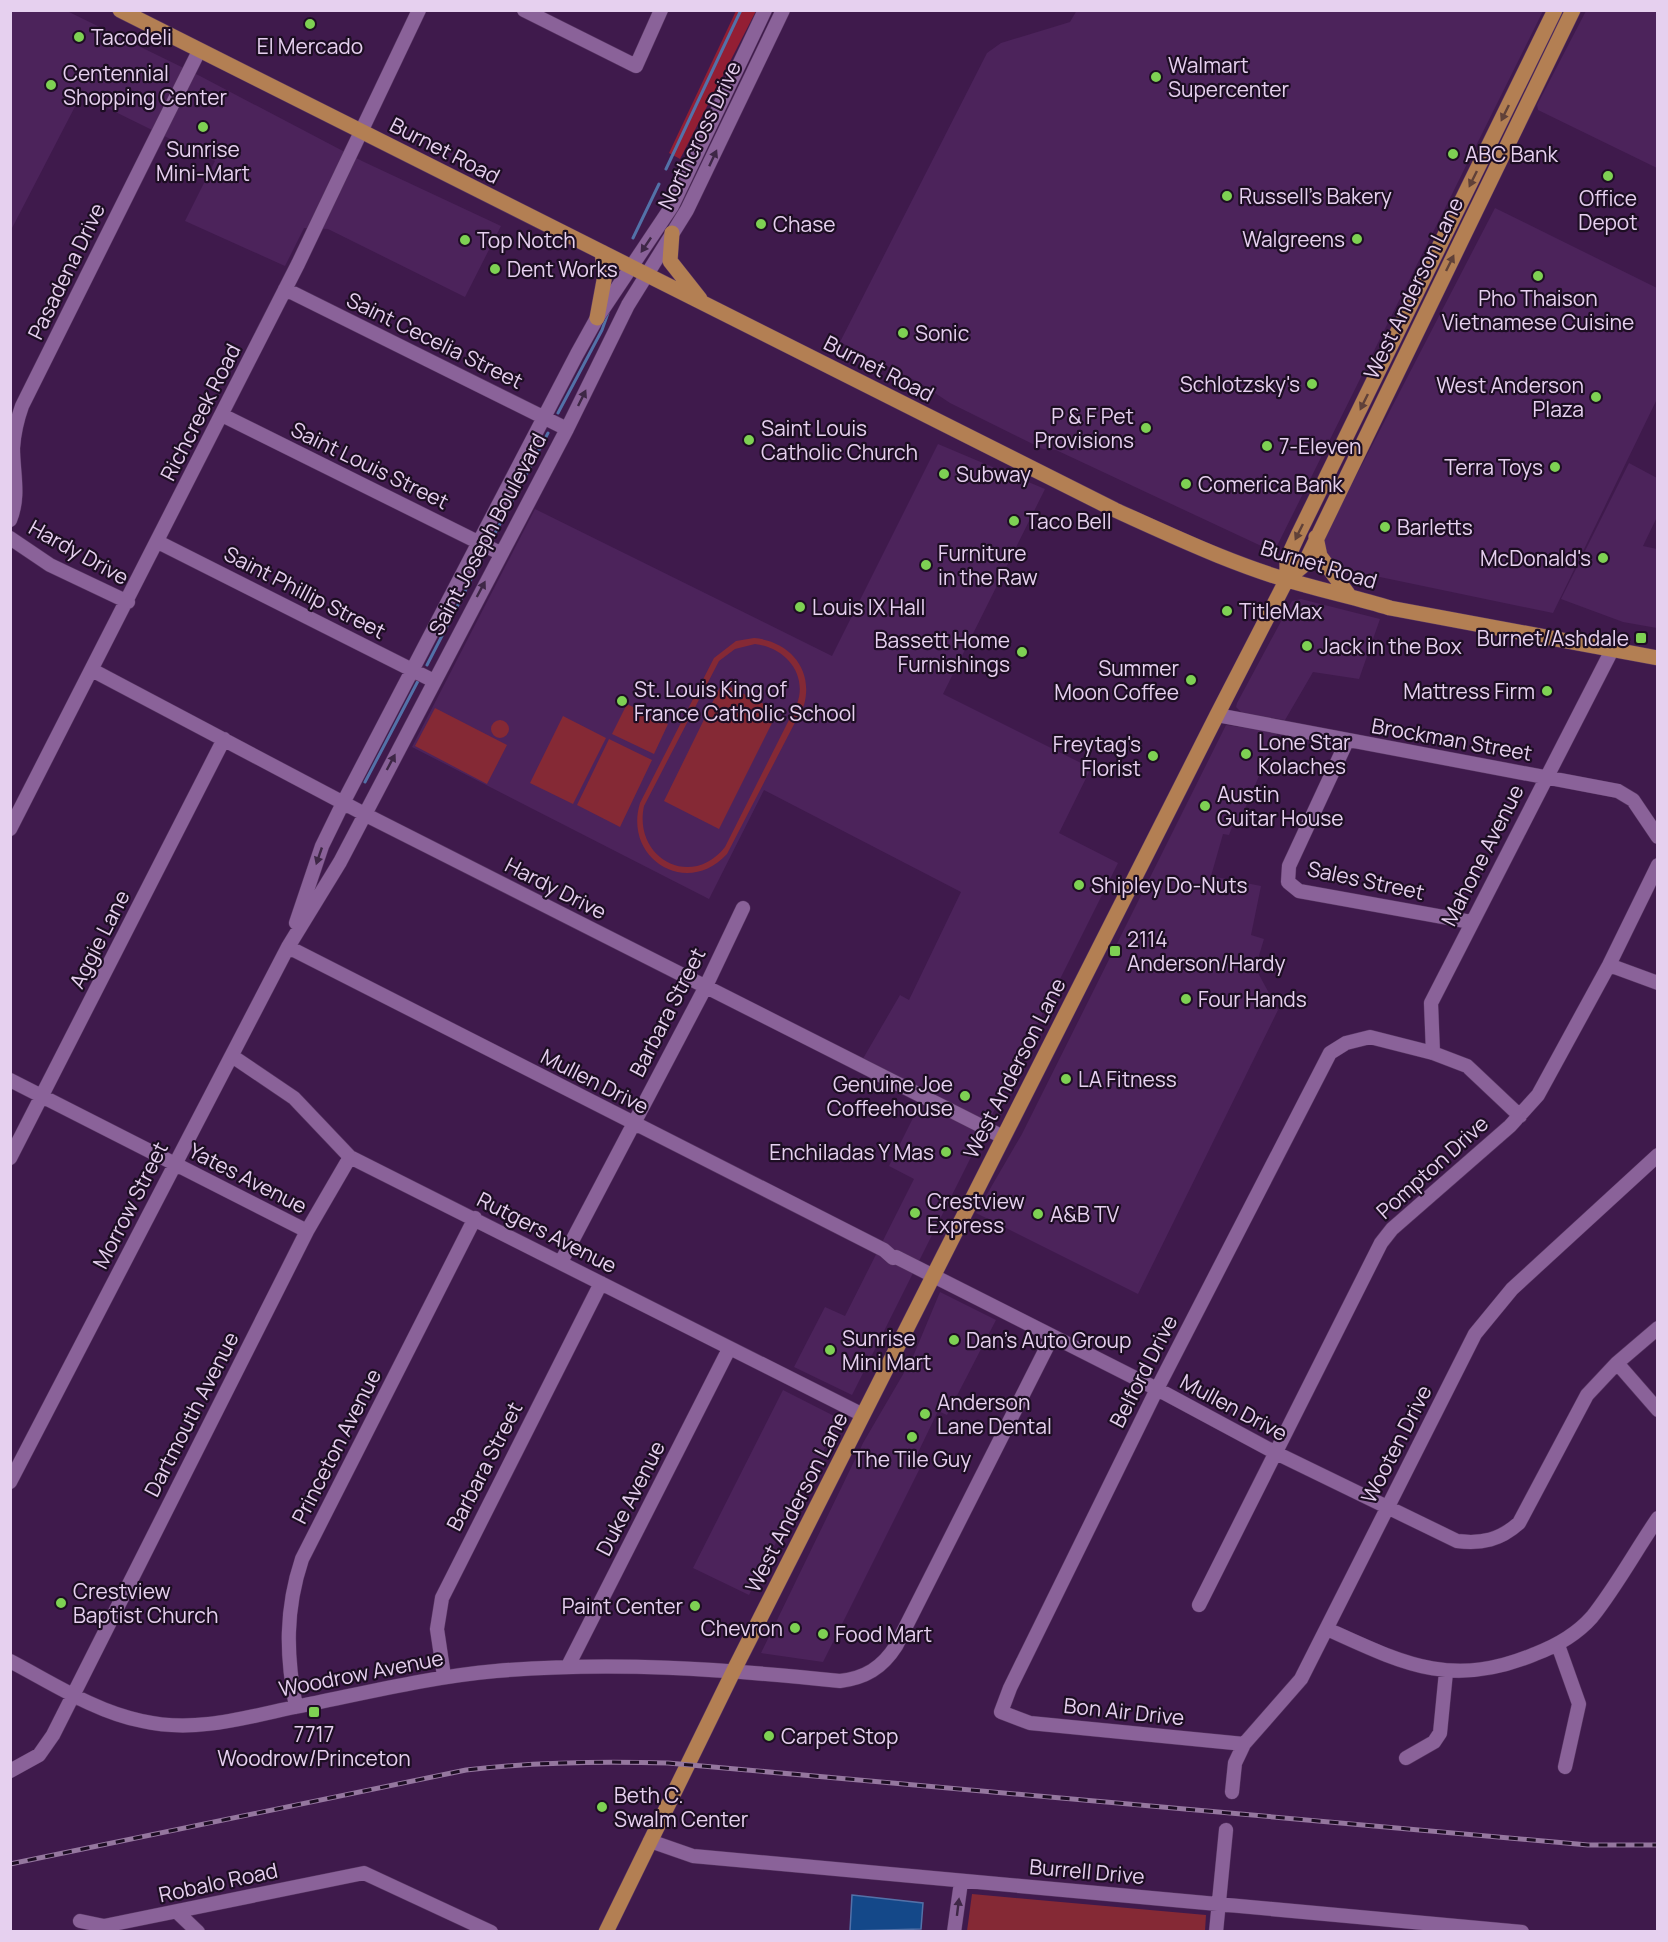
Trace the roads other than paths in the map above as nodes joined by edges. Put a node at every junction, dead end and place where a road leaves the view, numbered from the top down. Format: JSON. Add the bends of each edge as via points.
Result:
{"nodes":[{"id":1,"x":120,"y":10,"type":"edge"},
{"id":2,"x":419,"y":10,"type":"edge"},
{"id":3,"x":524,"y":10,"type":"edge"},
{"id":4,"x":661,"y":10,"type":"edge"},
{"id":5,"x":765,"y":10,"type":"edge"},
{"id":6,"x":783,"y":10,"type":"edge"},
{"id":7,"x":1573,"y":10,"type":"edge"},
{"id":8,"x":1555,"y":11,"type":"edge"},
{"id":9,"x":199,"y":51,"type":"junction"},
{"id":10,"x":1537,"y":86,"type":"junction"},
{"id":11,"x":727,"y":90,"type":"junction"},
{"id":12,"x":741,"y":98,"type":"junction"},
{"id":13,"x":363,"y":132,"type":"junction"},
{"id":14,"x":1493,"y":137,"type":"junction"},
{"id":15,"x":1508,"y":144,"type":"junction"},
{"id":16,"x":672,"y":234,"type":"junction"},
{"id":17,"x":602,"y":252,"type":"junction"},
{"id":18,"x":631,"y":267,"type":"junction"},
{"id":19,"x":647,"y":275,"type":"junction"},
{"id":20,"x":285,"y":289,"type":"junction"},
{"id":21,"x":703,"y":304,"type":"junction"},
{"id":22,"x":597,"y":318,"type":"junction"},
{"id":23,"x":1396,"y":355,"type":"junction"},
{"id":24,"x":222,"y":415,"type":"junction"},
{"id":25,"x":544,"y":418,"type":"junction"},
{"id":26,"x":567,"y":429,"type":"junction"},
{"id":27,"x":10,"y":520,"type":"edge"},
{"id":28,"x":1316,"y":537,"type":"junction"},
{"id":29,"x":10,"y":538,"type":"edge"},
{"id":30,"x":158,"y":542,"type":"junction"},
{"id":31,"x":478,"y":542,"type":"junction"},
{"id":32,"x":500,"y":553,"type":"junction"},
{"id":33,"x":1287,"y":579,"type":"junction"},
{"id":34,"x":1348,"y":594,"type":"junction"},
{"id":35,"x":128,"y":602,"type":"junction"},
{"id":36,"x":1612,"y":650,"type":"junction"},
{"id":37,"x":1658,"y":658,"type":"edge"},
{"id":38,"x":412,"y":669,"type":"junction"},
{"id":39,"x":92,"y":670,"type":"junction"},
{"id":40,"x":434,"y":681,"type":"junction"},
{"id":41,"x":1217,"y":715,"type":"junction"},
{"id":42,"x":224,"y":739,"type":"junction"},
{"id":43,"x":1347,"y":741,"type":"junction"},
{"id":44,"x":1546,"y":778,"type":"junction"},
{"id":45,"x":343,"y":803,"type":"junction"},
{"id":46,"x":364,"y":814,"type":"junction"},
{"id":47,"x":10,"y":829,"type":"edge"},
{"id":48,"x":1658,"y":837,"type":"edge"},
{"id":49,"x":1658,"y":865,"type":"edge"},
{"id":50,"x":743,"y":908,"type":"dead end"},
{"id":51,"x":1471,"y":922,"type":"junction"},
{"id":52,"x":288,"y":947,"type":"junction"},
{"id":53,"x":1609,"y":965,"type":"junction"},
{"id":54,"x":1658,"y":983,"type":"edge"},
{"id":55,"x":705,"y":988,"type":"junction"},
{"id":56,"x":1433,"y":1053,"type":"junction"},
{"id":57,"x":232,"y":1056,"type":"junction"},
{"id":58,"x":10,"y":1080,"type":"edge"},
{"id":59,"x":43,"y":1096,"type":"junction"},
{"id":60,"x":1520,"y":1116,"type":"junction"},
{"id":61,"x":632,"y":1124,"type":"junction"},
{"id":62,"x":1003,"y":1137,"type":"junction"},
{"id":63,"x":1658,"y":1155,"type":"edge"},
{"id":64,"x":350,"y":1157,"type":"junction"},
{"id":65,"x":10,"y":1158,"type":"edge"},
{"id":66,"x":175,"y":1165,"type":"junction"},
{"id":67,"x":475,"y":1218,"type":"junction"},
{"id":68,"x":307,"y":1232,"type":"junction"},
{"id":69,"x":561,"y":1262,"type":"junction"},
{"id":70,"x":933,"y":1275,"type":"junction"},
{"id":71,"x":601,"y":1283,"type":"junction"},
{"id":72,"x":1658,"y":1328,"type":"edge"},
{"id":73,"x":1052,"y":1337,"type":"junction"},
{"id":74,"x":729,"y":1349,"type":"junction"},
{"id":75,"x":1617,"y":1363,"type":"junction"},
{"id":76,"x":1157,"y":1389,"type":"junction"},
{"id":77,"x":1658,"y":1410,"type":"edge"},
{"id":78,"x":862,"y":1415,"type":"junction"},
{"id":79,"x":1276,"y":1453,"type":"junction"},
{"id":80,"x":10,"y":1482,"type":"edge"},
{"id":81,"x":1387,"y":1508,"type":"junction"},
{"id":82,"x":1658,"y":1518,"type":"edge"},
{"id":83,"x":1199,"y":1605,"type":"dead end"},
{"id":84,"x":1327,"y":1629,"type":"junction"},
{"id":85,"x":1558,"y":1645,"type":"junction"},
{"id":86,"x":10,"y":1662,"type":"edge"},
{"id":87,"x":568,"y":1666,"type":"junction"},
{"id":88,"x":734,"y":1670,"type":"junction"},
{"id":89,"x":1446,"y":1672,"type":"junction"},
{"id":90,"x":444,"y":1676,"type":"junction"},
{"id":91,"x":73,"y":1692,"type":"junction"},
{"id":92,"x":296,"y":1707,"type":"junction"},
{"id":93,"x":1001,"y":1712,"type":"joint"},
{"id":94,"x":1244,"y":1744,"type":"junction"},
{"id":95,"x":1406,"y":1758,"type":"dead end"},
{"id":96,"x":1565,"y":1767,"type":"dead end"},
{"id":97,"x":10,"y":1771,"type":"edge"},
{"id":98,"x":1232,"y":1792,"type":"dead end"},
{"id":99,"x":1226,"y":1830,"type":"dead end"},
{"id":100,"x":650,"y":1841,"type":"junction"},
{"id":101,"x":961,"y":1882,"type":"junction"},
{"id":102,"x":1218,"y":1904,"type":"junction"},
{"id":103,"x":177,"y":1912,"type":"junction"},
{"id":104,"x":80,"y":1921,"type":"dead end"},
{"id":105,"x":1385,"y":1925,"type":"edge"},
{"id":106,"x":198,"y":1932,"type":"edge"},
{"id":107,"x":491,"y":1932,"type":"edge"},
{"id":108,"x":606,"y":1932,"type":"edge"},
{"id":109,"x":954,"y":1932,"type":"edge"},
{"id":110,"x":1216,"y":1932,"type":"edge"},
{"id":111,"x":1522,"y":1932,"type":"edge"}],
"edges":[{"from":1,"to":9,"type":"main road","name":"Burnet Road"},
{"from":2,"to":13,"type":"street","name":"Richcreek Road"},
{"from":3,"to":4,"type":"street","via":[[636,66]]},
{"from":5,"to":11,"type":"street","name":"Northcross Drive"},
{"from":6,"to":12,"type":"street","name":"Northcross Drive"},
{"from":7,"to":10,"type":"main road","name":"West Anderson Lane"},
{"from":8,"to":10,"type":"main road","via":[[1554,29],[1532,74]]},
{"from":8,"to":14,"type":"main road","name":"West Anderson Lane","one_way":true},
{"from":9,"to":13,"type":"main road","name":"Burnet Road"},
{"from":9,"to":27,"type":"street","name":"Pasadena Drive","via":[[22,406],[15,427],[16,492]]},
{"from":10,"to":15,"type":"main road","name":"West Anderson Lane"},
{"from":11,"to":12,"type":"street"},
{"from":11,"to":18,"type":"street","name":"Northcross Drive","one_way":true,"via":[[672,206]]},
{"from":16,"to":12,"type":"street","name":"Northcross Drive","one_way":true},
{"from":13,"to":17,"type":"main road","name":"Burnet Road"},
{"from":13,"to":20,"type":"street","name":"Richcreek Road"},
{"from":14,"to":15,"type":"main road"},
{"from":14,"to":23,"type":"main road","name":"West Anderson Lane","one_way":true},
{"from":23,"to":15,"type":"main road","name":"West Anderson Lane","one_way":true},
{"from":16,"to":19,"type":"street","name":"Northcross Drive"},
{"from":16,"to":21,"type":"main road","via":[[670,261]]},
{"from":17,"to":18,"type":"main road","name":"Burnet Road"},
{"from":17,"to":22,"type":"main road","via":[[605,275]]},
{"from":18,"to":19,"type":"main road","name":"Burnet Road"},
{"from":18,"to":22,"type":"street","name":"Saint Joseph Boulevard"},
{"from":19,"to":21,"type":"main road","name":"Burnet Road"},
{"from":26,"to":19,"type":"street","name":"Saint Joseph Boulevard","one_way":true,"via":[[628,305]]},
{"from":20,"to":24,"type":"street","name":"Richcreek Road"},
{"from":20,"to":25,"type":"street","name":"Saint Cecelia Street"},
{"from":21,"to":33,"type":"main road","name":"Burnet Road","via":[[1115,510]]},
{"from":22,"to":25,"type":"street","name":"Saint Joseph Boulevard"},
{"from":23,"to":28,"type":"main road","name":"West Anderson Lane"},
{"from":23,"to":33,"type":"main road","name":"West Anderson Lane","one_way":true,"via":[[1287,559]]},
{"from":24,"to":30,"type":"street","name":"Richcreek Road"},
{"from":24,"to":31,"type":"street","name":"Saint Louis Street"},
{"from":25,"to":26,"type":"street","name":"Saint Cecelia Street"},
{"from":25,"to":31,"type":"street","name":"Saint Joseph Boulevard"},
{"from":26,"to":32,"type":"street","name":"Saint Joseph Boulevard"},
{"from":28,"to":33,"type":"main road","name":"West Anderson Lane","via":[[1304,565]]},
{"from":28,"to":34,"type":"main road","via":[[1320,556]]},
{"from":29,"to":35,"type":"street","name":"Hardy Drive","via":[[50,565]]},
{"from":30,"to":35,"type":"street","name":"Richcreek Road"},
{"from":30,"to":38,"type":"street","name":"Saint Phillip Street"},
{"from":31,"to":32,"type":"street","name":"Saint Louis Street"},
{"from":31,"to":38,"type":"street","name":"Saint Joseph Boulevard"},
{"from":40,"to":32,"type":"street","name":"Saint Joseph Boulevard","one_way":true},
{"from":33,"to":34,"type":"main road","name":"Burnet Road"},
{"from":33,"to":41,"type":"main road","name":"West Anderson Lane"},
{"from":34,"to":36,"type":"main road","name":"Burnet Road","via":[[1390,608]]},
{"from":35,"to":39,"type":"street","name":"Richcreek Road"},
{"from":36,"to":37,"type":"main road","name":"Burnet Road"},
{"from":36,"to":44,"type":"street","name":"Mahone Avenue"},
{"from":38,"to":40,"type":"street","name":"Saint Phillip Street"},
{"from":38,"to":45,"type":"street","name":"Saint Joseph Boulevard"},
{"from":39,"to":42,"type":"street","name":"Hardy Drive"},
{"from":39,"to":47,"type":"street","name":"Richcreek Road"},
{"from":46,"to":40,"type":"street","name":"Saint Joseph Boulevard","one_way":true},
{"from":41,"to":43,"type":"street","name":"Brockman Street"},
{"from":41,"to":62,"type":"main road","name":"West Anderson Lane"},
{"from":42,"to":45,"type":"street","name":"Hardy Drive"},
{"from":42,"to":59,"type":"street","name":"Aggie Lane"},
{"from":43,"to":44,"type":"street","name":"Brockman Street"},
{"from":43,"to":51,"type":"street","name":"Sales Street","via":[[1289,866],[1288,882],[1299,891]]},
{"from":44,"to":48,"type":"street","name":"Brockman Street","via":[[1627,795]]},
{"from":44,"to":51,"type":"street","name":"Mahone Avenue"},
{"from":45,"to":46,"type":"street","name":"Hardy Drive"},
{"from":45,"to":52,"type":"street","name":"Morrow Street","one_way":true,"via":[[322,846]]},
{"from":46,"to":52,"type":"street","name":"Morrow Street"},
{"from":46,"to":55,"type":"street","name":"Hardy Drive"},
{"from":49,"to":53,"type":"street","name":"Pompton Drive"},
{"from":50,"to":55,"type":"street","name":"Barbara Street"},
{"from":51,"to":56,"type":"street","name":"Mahone Avenue","via":[[1431,1003]]},
{"from":52,"to":57,"type":"street","name":"Morrow Street"},
{"from":52,"to":61,"type":"street","name":"Mullen Drive"},
{"from":53,"to":54,"type":"street"},
{"from":53,"to":60,"type":"street","name":"Pompton Drive","via":[[1538,1095]]},
{"from":55,"to":61,"type":"street","name":"Barbara Street"},
{"from":55,"to":62,"type":"street","name":"Hardy Drive"},
{"from":56,"to":60,"type":"street","via":[[1467,1066]]},
{"from":56,"to":76,"type":"street","name":"Belford Drive","via":[[1370,1037],[1346,1043],[1330,1053]]},
{"from":57,"to":64,"type":"street","name":"Rutgers Avenue","via":[[294,1098]]},
{"from":57,"to":66,"type":"street","name":"Morrow Street"},
{"from":58,"to":59,"type":"street","name":"Yates Avenue"},
{"from":59,"to":65,"type":"street","name":"Aggie Lane"},
{"from":59,"to":66,"type":"street","name":"Yates Avenue"},
{"from":60,"to":79,"type":"street","name":"Pompton Drive","via":[[1381,1243]]},
{"from":61,"to":69,"type":"street","name":"Barbara Street"},
{"from":61,"to":70,"type":"street","name":"Mullen Drive"},
{"from":62,"to":70,"type":"main road","name":"West Anderson Lane"},
{"from":63,"to":81,"type":"street","name":"Wooten Drive","via":[[1512,1289],[1475,1334]]},
{"from":64,"to":67,"type":"street","name":"Rutgers Avenue"},
{"from":64,"to":68,"type":"street","name":"Dartmouth Avenue"},
{"from":66,"to":68,"type":"street","name":"Yates Avenue"},
{"from":66,"to":80,"type":"street","name":"Morrow Street"},
{"from":67,"to":69,"type":"street","name":"Rutgers Avenue"},
{"from":67,"to":92,"type":"street","name":"Princeton Avenue","via":[[302,1558],[292,1592],[288,1628],[288,1664]]},
{"from":68,"to":91,"type":"street","name":"Dartmouth Avenue"},
{"from":69,"to":71,"type":"street","name":"Rutgers Avenue"},
{"from":70,"to":73,"type":"street","name":"Mullen Drive"},
{"from":70,"to":78,"type":"main road","name":"West Anderson Lane"},
{"from":71,"to":74,"type":"street","name":"Rutgers Avenue"},
{"from":71,"to":90,"type":"street","name":"Barbara Street","via":[[442,1598],[437,1629]]},
{"from":72,"to":75,"type":"street"},
{"from":73,"to":76,"type":"street","name":"Mullen Drive"},
{"from":73,"to":88,"type":"street","name":"Woodrow Avenue","via":[[896,1646],[881,1665],[862,1677],[840,1681]]},
{"from":74,"to":78,"type":"street","name":"Rutgers Avenue"},
{"from":74,"to":87,"type":"street","name":"Duke Avenue"},
{"from":75,"to":77,"type":"street"},
{"from":75,"to":81,"type":"street","name":"Mullen Drive","via":[[1587,1395],[1519,1523],[1508,1532],[1492,1540],[1457,1541]]},
{"from":76,"to":79,"type":"street","name":"Mullen Drive"},
{"from":76,"to":93,"type":"street","name":"Belford Drive"},
{"from":78,"to":88,"type":"main road","name":"West Anderson Lane"},
{"from":79,"to":81,"type":"street","name":"Mullen Drive"},
{"from":79,"to":83,"type":"street","name":"Pompton Drive"},
{"from":81,"to":84,"type":"street","name":"Wooten Drive"},
{"from":82,"to":85,"type":"street","via":[[1591,1618]]},
{"from":84,"to":89,"type":"street","via":[[1398,1661]]},
{"from":84,"to":94,"type":"street","name":"Wooten Drive","via":[[1301,1679]]},
{"from":85,"to":89,"type":"street","via":[[1506,1667]]},
{"from":85,"to":96,"type":"street","via":[[1579,1704]]},
{"from":86,"to":91,"type":"street","name":"Woodrow Avenue"},
{"from":87,"to":88,"type":"street","name":"Woodrow Avenue","via":[[658,1665]]},
{"from":87,"to":90,"type":"street","name":"Woodrow Avenue"},
{"from":88,"to":100,"type":"main road","name":"West Anderson Lane"},
{"from":89,"to":95,"type":"street","via":[[1440,1733],[1434,1742]]},
{"from":90,"to":92,"type":"street","name":"Woodrow Avenue"},
{"from":91,"to":92,"type":"street","name":"Woodrow Avenue","via":[[127,1717],[175,1726],[222,1722]]},
{"from":91,"to":97,"type":"street","name":"Dartmouth Avenue","via":[[54,1735],[39,1755]]},
{"from":93,"to":94,"type":"street","name":"Bon Air Drive","via":[[1030,1723]]},
{"from":94,"to":98,"type":"street","name":"Wooten Drive","via":[[1234,1763]]},
{"from":99,"to":102,"type":"street"},
{"from":100,"to":101,"type":"street","name":"Burrell Drive","via":[[693,1856]]},
{"from":100,"to":108,"type":"main road","name":"West Anderson Lane"},
{"from":101,"to":102,"type":"street","name":"Burrell Drive"},
{"from":109,"to":101,"type":"street","one_way":true},
{"from":102,"to":105,"type":"street","name":"Burrell Drive"},
{"from":102,"to":110,"type":"street"},
{"from":103,"to":104,"type":"street","name":"Robalo Road","via":[[104,1926]]},
{"from":103,"to":106,"type":"street"},
{"from":103,"to":107,"type":"street","name":"Robalo Road","via":[[364,1873]]},
{"from":105,"to":111,"type":"street","name":"Burrell Drive"}]}
